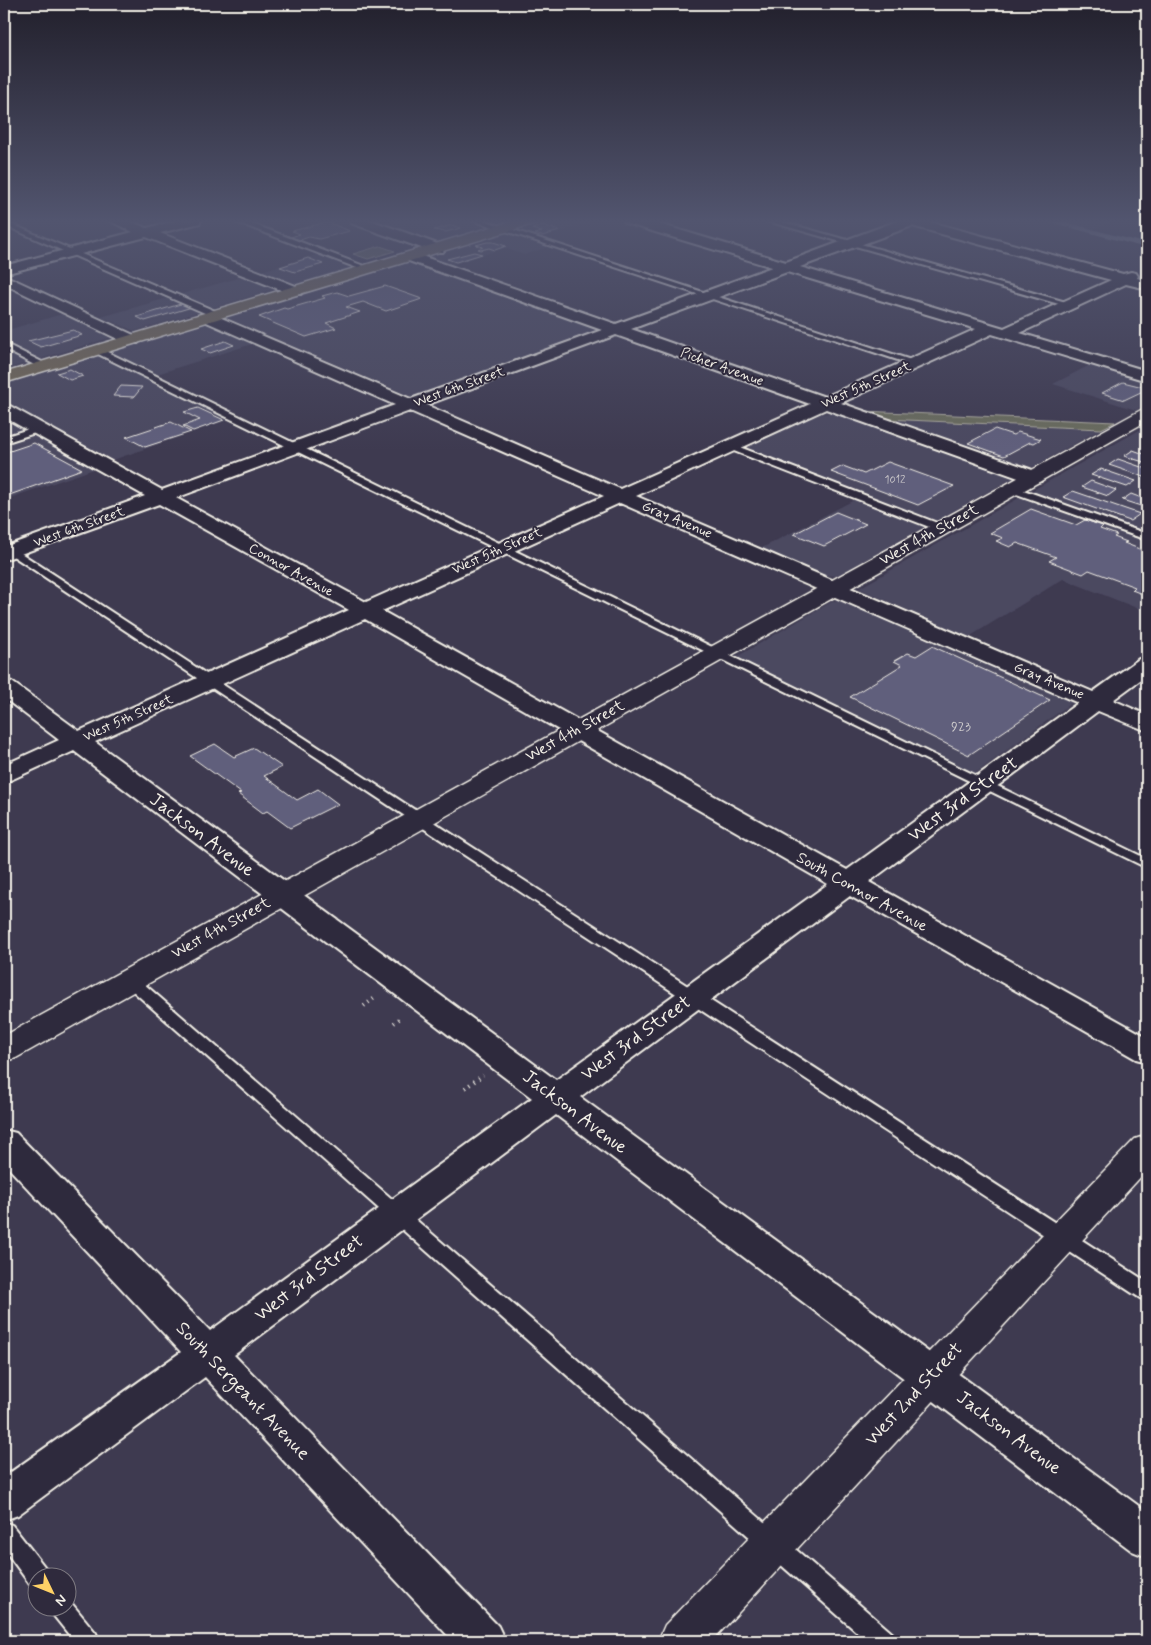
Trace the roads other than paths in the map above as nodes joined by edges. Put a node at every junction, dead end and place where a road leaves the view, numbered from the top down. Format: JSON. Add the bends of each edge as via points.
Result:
{"nodes":[{"id":1,"x":41,"y":297,"type":"edge"},
{"id":2,"x":170,"y":297,"type":"edge"},
{"id":3,"x":277,"y":297,"type":"edge"},
{"id":4,"x":524,"y":297,"type":"edge"},
{"id":5,"x":707,"y":297,"type":"edge"},
{"id":6,"x":711,"y":297,"type":"edge"},
{"id":7,"x":883,"y":297,"type":"edge"},
{"id":8,"x":1043,"y":297,"type":"edge"},
{"id":9,"x":1085,"y":297,"type":"edge"},
{"id":10,"x":1069,"y":304,"type":"junction"},
{"id":11,"x":212,"y":316,"type":"junction"},
{"id":12,"x":616,"y":329,"type":"junction"},
{"id":13,"x":997,"y":331,"type":"junction"},
{"id":14,"x":132,"y":340,"type":"junction"},
{"id":15,"x":4,"y":346,"type":"edge"},
{"id":16,"x":97,"y":350,"type":"junction"},
{"id":17,"x":916,"y":363,"type":"junction"},
{"id":18,"x":44,"y":366,"type":"junction"},
{"id":19,"x":1147,"y":376,"type":"edge"},
{"id":20,"x":4,"y":378,"type":"edge"},
{"id":21,"x":825,"y":404,"type":"junction"},
{"id":22,"x":412,"y":405,"type":"junction"},
{"id":23,"x":4,"y":410,"type":"edge"},
{"id":24,"x":1147,"y":414,"type":"edge"},
{"id":25,"x":38,"y":430,"type":"junction"},
{"id":26,"x":4,"y":440,"type":"edge"},
{"id":27,"x":729,"y":446,"type":"junction"},
{"id":28,"x":295,"y":448,"type":"junction"},
{"id":29,"x":1034,"y":476,"type":"junction"},
{"id":30,"x":1012,"y":489,"type":"junction"},
{"id":31,"x":621,"y":496,"type":"junction"},
{"id":32,"x":161,"y":498,"type":"junction"},
{"id":33,"x":941,"y":528,"type":"junction"},
{"id":34,"x":1147,"y":537,"type":"edge"},
{"id":35,"x":502,"y":549,"type":"junction"},
{"id":36,"x":7,"y":550,"type":"edge"},
{"id":37,"x":834,"y":588,"type":"junction"},
{"id":38,"x":364,"y":610,"type":"junction"},
{"id":39,"x":716,"y":653,"type":"junction"},
{"id":40,"x":1147,"y":664,"type":"edge"},
{"id":41,"x":210,"y":681,"type":"junction"},
{"id":42,"x":4,"y":687,"type":"edge"},
{"id":43,"x":1096,"y":702,"type":"junction"},
{"id":44,"x":1147,"y":724,"type":"edge"},
{"id":45,"x":577,"y":730,"type":"junction"},
{"id":46,"x":76,"y":741,"type":"junction"},
{"id":47,"x":4,"y":774,"type":"edge"},
{"id":48,"x":984,"y":784,"type":"junction"},
{"id":49,"x":419,"y":819,"type":"junction"},
{"id":50,"x":1147,"y":864,"type":"edge"},
{"id":51,"x":847,"y":884,"type":"junction"},
{"id":52,"x":282,"y":895,"type":"junction"},
{"id":53,"x":130,"y":980,"type":"junction"},
{"id":54,"x":693,"y":997,"type":"junction"},
{"id":55,"x":4,"y":1050,"type":"edge"},
{"id":56,"x":1147,"y":1052,"type":"edge"},
{"id":57,"x":556,"y":1098,"type":"junction"},
{"id":58,"x":4,"y":1142,"type":"edge"},
{"id":59,"x":1147,"y":1148,"type":"edge"},
{"id":60,"x":396,"y":1213,"type":"junction"},
{"id":61,"x":1063,"y":1237,"type":"junction"},
{"id":62,"x":1147,"y":1292,"type":"edge"},
{"id":63,"x":207,"y":1354,"type":"junction"},
{"id":64,"x":932,"y":1375,"type":"junction"},
{"id":65,"x":4,"y":1500,"type":"edge"},
{"id":66,"x":4,"y":1532,"type":"edge"},
{"id":67,"x":1147,"y":1536,"type":"edge"},
{"id":68,"x":773,"y":1544,"type":"junction"},
{"id":69,"x":31,"y":1568,"type":"edge"},
{"id":70,"x":70,"y":1618,"type":"edge"},
{"id":71,"x":88,"y":1641,"type":"edge"},
{"id":72,"x":483,"y":1641,"type":"edge"},
{"id":73,"x":682,"y":1641,"type":"edge"},
{"id":74,"x":884,"y":1641,"type":"edge"}],
"edges":[{"from":1,"to":14,"type":"street"},
{"from":2,"to":11,"type":"lane"},
{"from":3,"to":11,"type":"main road"},
{"from":4,"to":12,"type":"street","name":"Picher Avenue"},
{"from":5,"to":12,"type":"street","name":"West 6th Street"},
{"from":6,"to":17,"type":"lane"},
{"from":7,"to":13,"type":"street"},
{"from":8,"to":10,"type":"lane"},
{"from":9,"to":10,"type":"street","name":"West 5th Street"},
{"from":10,"to":13,"type":"street","name":"West 5th Street"},
{"from":11,"to":14,"type":"main road"},
{"from":11,"to":22,"type":"street","name":"Gray Avenue"},
{"from":12,"to":21,"type":"street","name":"Picher Avenue"},
{"from":12,"to":22,"type":"street","name":"West 6th Street"},
{"from":13,"to":17,"type":"street","name":"West 5th Street"},
{"from":13,"to":19,"type":"street"},
{"from":14,"to":16,"type":"main road"},
{"from":15,"to":18,"type":"lane"},
{"from":16,"to":18,"type":"main road"},
{"from":16,"to":28,"type":"lane"},
{"from":17,"to":21,"type":"street","name":"West 5th Street"},
{"from":18,"to":20,"type":"main road"},
{"from":21,"to":27,"type":"street","name":"West 5th Street"},
{"from":21,"to":29,"type":"street","name":"Picher Avenue"},
{"from":22,"to":28,"type":"street","name":"West 6th Street"},
{"from":22,"to":31,"type":"street","name":"Gray Avenue"},
{"from":23,"to":25,"type":"street","name":"Connor Avenue"},
{"from":24,"to":29,"type":"street","name":"West 4th Street"},
{"from":25,"to":26,"type":"lane"},
{"from":25,"to":32,"type":"street","name":"Connor Avenue"},
{"from":27,"to":31,"type":"street","name":"West 5th Street"},
{"from":27,"to":33,"type":"lane"},
{"from":28,"to":32,"type":"street","name":"West 6th Street"},
{"from":28,"to":35,"type":"lane"},
{"from":29,"to":30,"type":"street","name":"West 4th Street"},
{"from":30,"to":33,"type":"street","name":"West 4th Street"},
{"from":30,"to":34,"type":"lane"},
{"from":31,"to":35,"type":"street","name":"West 5th Street"},
{"from":31,"to":37,"type":"street","name":"Gray Avenue"},
{"from":32,"to":36,"type":"street","name":"West 6th Street"},
{"from":32,"to":38,"type":"street","name":"Connor Avenue"},
{"from":33,"to":37,"type":"street","name":"West 4th Street"},
{"from":35,"to":38,"type":"street","name":"West 5th Street"},
{"from":35,"to":39,"type":"lane"},
{"from":36,"to":41,"type":"lane"},
{"from":37,"to":39,"type":"street","name":"West 4th Street"},
{"from":37,"to":43,"type":"street","name":"Gray Avenue"},
{"from":38,"to":41,"type":"street","name":"West 5th Street"},
{"from":38,"to":45,"type":"street","name":"Connor Avenue"},
{"from":39,"to":45,"type":"street","name":"West 4th Street"},
{"from":39,"to":48,"type":"lane"},
{"from":40,"to":43,"type":"street","name":"West 3rd Street"},
{"from":41,"to":46,"type":"street","name":"West 5th Street"},
{"from":41,"to":49,"type":"lane"},
{"from":42,"to":46,"type":"street","name":"Jackson Avenue"},
{"from":43,"to":44,"type":"street","name":"Gray Avenue"},
{"from":43,"to":48,"type":"street","name":"West 3rd Street"},
{"from":45,"to":49,"type":"street","name":"West 4th Street"},
{"from":45,"to":51,"type":"street","name":"South Connor Avenue"},
{"from":46,"to":47,"type":"street","name":"West 5th Street"},
{"from":46,"to":52,"type":"street","name":"Jackson Avenue"},
{"from":48,"to":50,"type":"lane"},
{"from":48,"to":51,"type":"street","name":"West 3rd Street"},
{"from":49,"to":52,"type":"street","name":"West 4th Street"},
{"from":49,"to":54,"type":"lane"},
{"from":51,"to":54,"type":"street","name":"West 3rd Street"},
{"from":51,"to":56,"type":"street","name":"South Connor Avenue"},
{"from":52,"to":53,"type":"street","name":"West 4th Street"},
{"from":52,"to":57,"type":"street","name":"Jackson Avenue"},
{"from":53,"to":55,"type":"street","name":"West 4th Street"},
{"from":53,"to":60,"type":"lane"},
{"from":54,"to":57,"type":"street","name":"West 3rd Street"},
{"from":54,"to":61,"type":"lane"},
{"from":57,"to":60,"type":"street","name":"West 3rd Street"},
{"from":57,"to":64,"type":"street","name":"Jackson Avenue"},
{"from":58,"to":63,"type":"street","name":"South Sergeant Avenue"},
{"from":59,"to":61,"type":"street","name":"West 2nd Street"},
{"from":60,"to":63,"type":"street","name":"West 3rd Street"},
{"from":60,"to":68,"type":"lane"},
{"from":61,"to":62,"type":"lane"},
{"from":61,"to":64,"type":"street","name":"West 2nd Street"},
{"from":63,"to":65,"type":"street","name":"West 3rd Street"},
{"from":63,"to":72,"type":"street","name":"South Sergeant Avenue"},
{"from":64,"to":67,"type":"street","name":"Jackson Avenue"},
{"from":64,"to":68,"type":"street","name":"West 2nd Street"},
{"from":66,"to":69,"type":"lane"},
{"from":68,"to":73,"type":"street","name":"West 2nd Street"},
{"from":68,"to":74,"type":"lane"},
{"from":70,"to":71,"type":"lane"}]}
